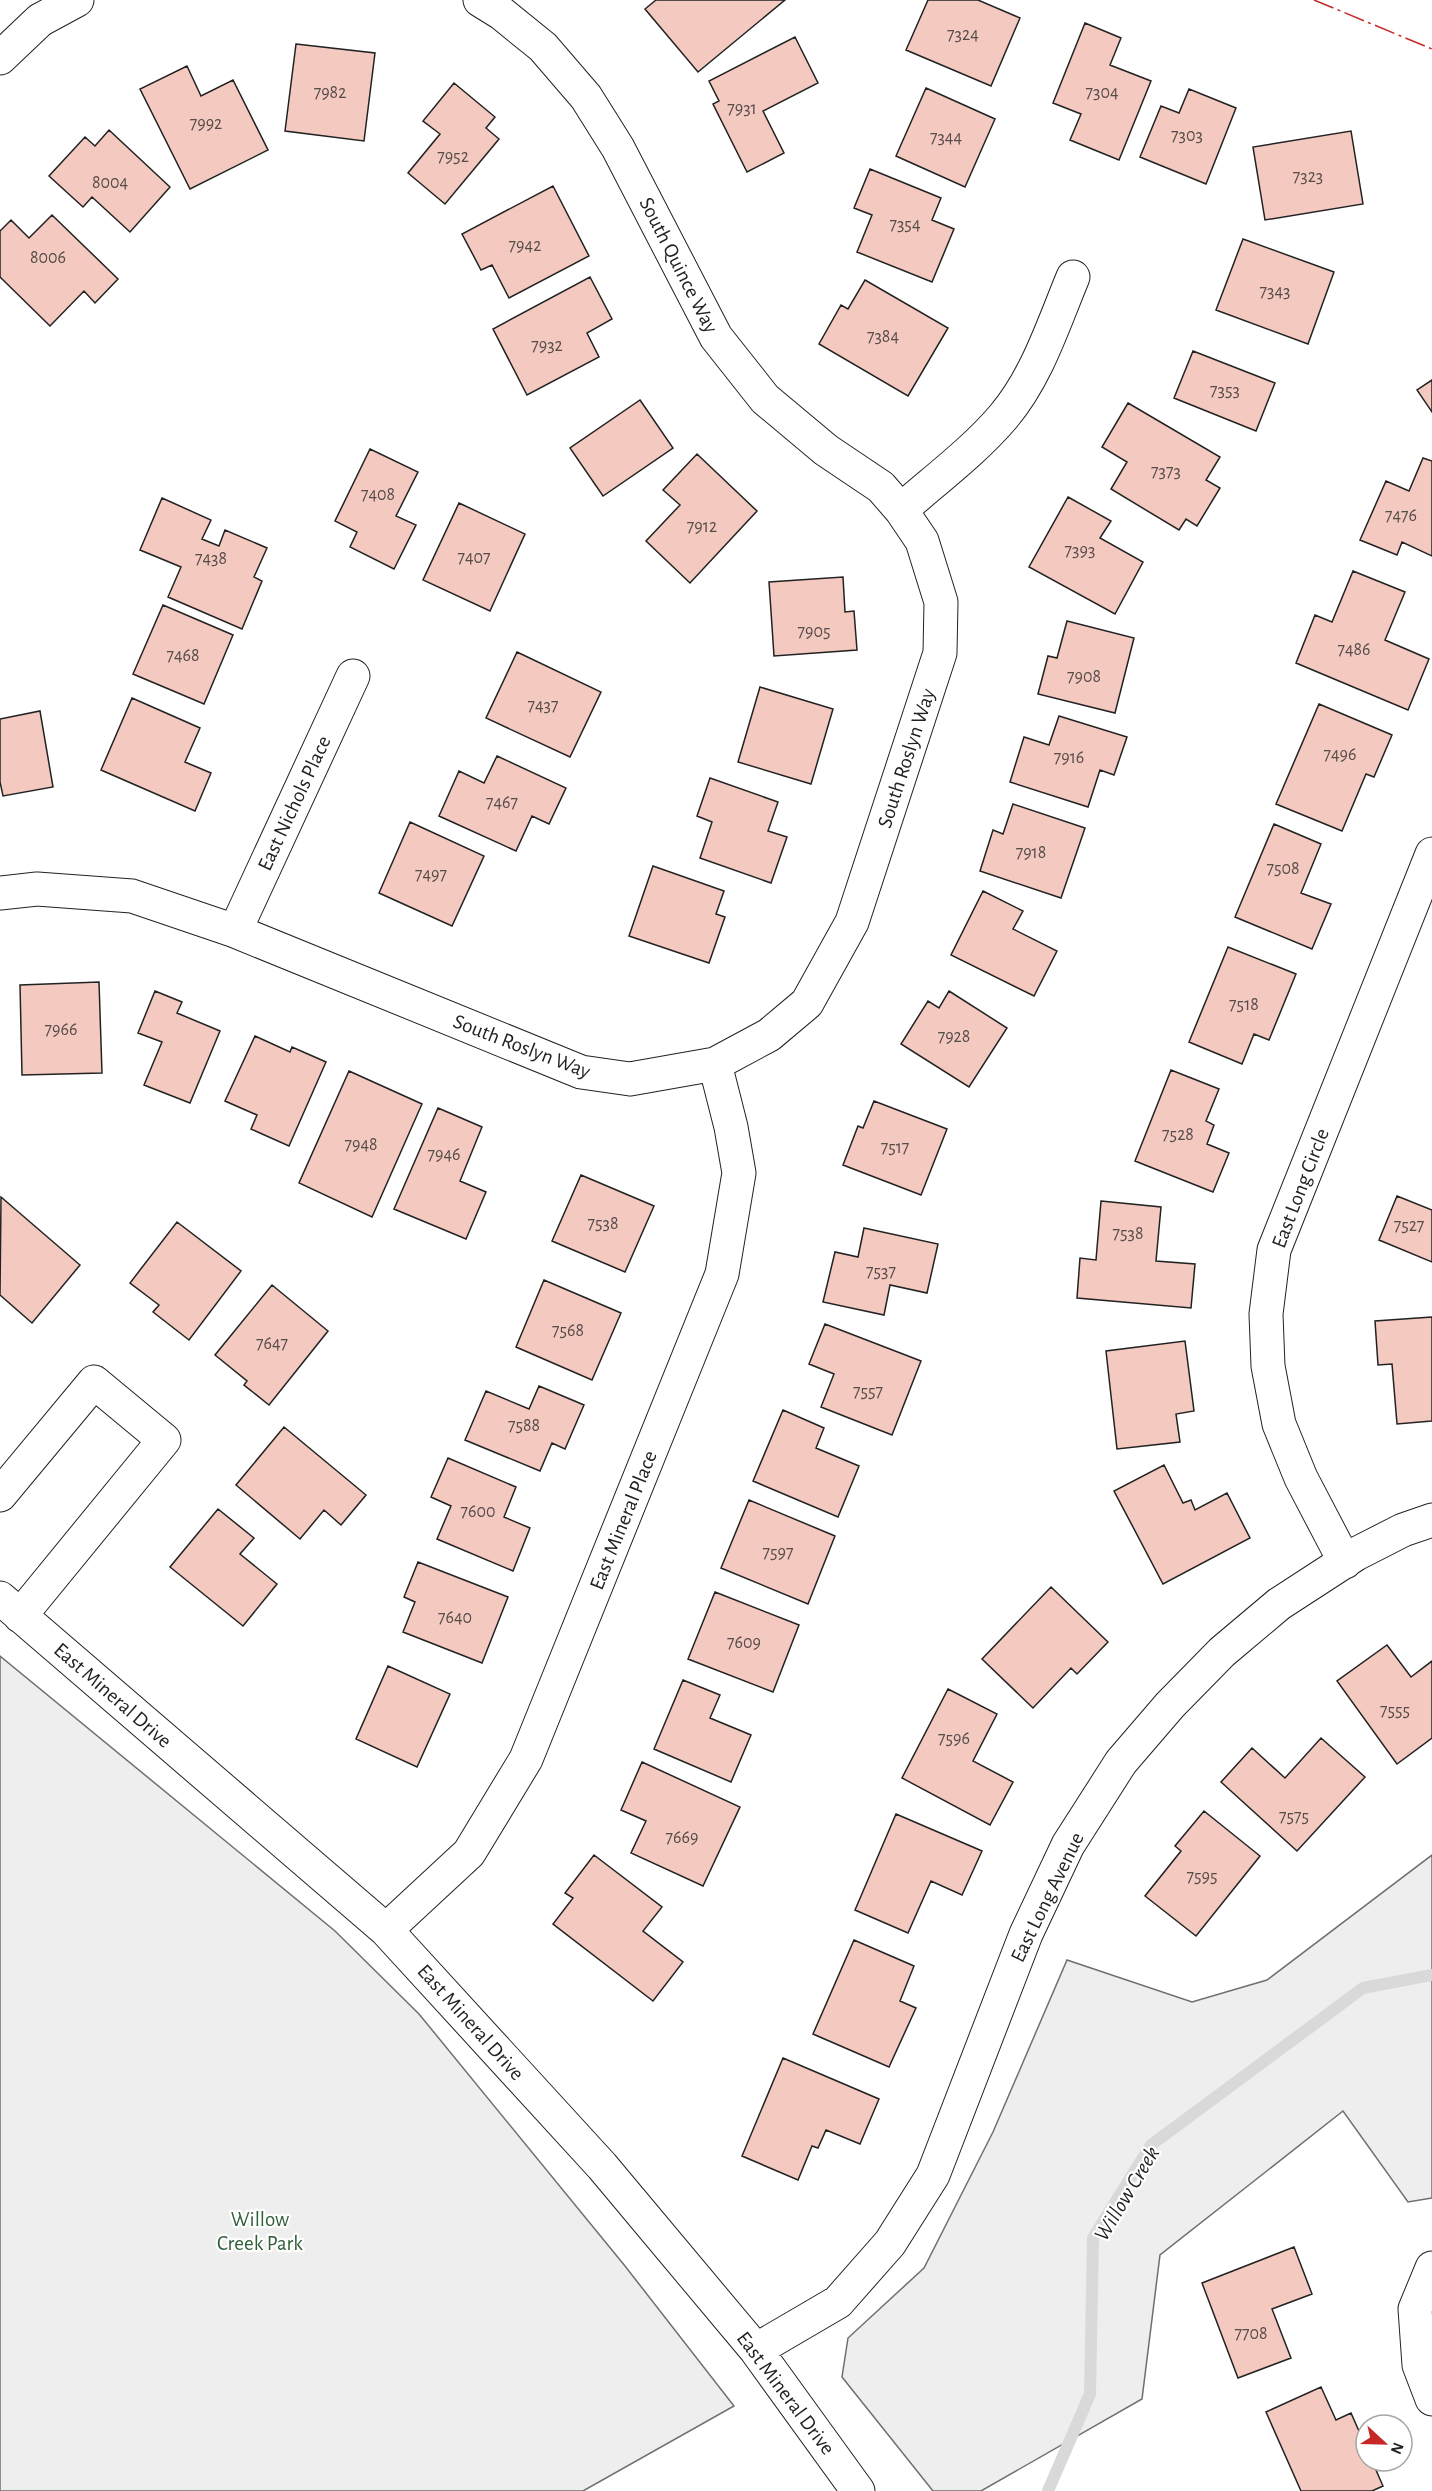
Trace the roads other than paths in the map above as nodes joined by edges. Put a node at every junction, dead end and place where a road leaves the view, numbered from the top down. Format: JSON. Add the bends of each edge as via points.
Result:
{"nodes":[{"id":1,"x":77,"y":0,"type":"edge"},
{"id":2,"x":480,"y":0,"type":"edge"},
{"id":3,"x":0,"y":58,"type":"edge"},
{"id":4,"x":1073,"y":277,"type":"dead end"},
{"id":5,"x":901,"y":510,"type":"junction"},
{"id":6,"x":353,"y":676,"type":"dead end"},
{"id":7,"x":1432,"y":854,"type":"edge"},
{"id":8,"x":0,"y":893,"type":"edge"},
{"id":9,"x":235,"y":931,"type":"junction"},
{"id":10,"x":715,"y":1064,"type":"junction"},
{"id":11,"x":0,"y":1495,"type":"edge"},
{"id":12,"x":1432,"y":1520,"type":"edge"},
{"id":13,"x":1345,"y":1562,"type":"junction"},
{"id":14,"x":10,"y":1607,"type":"edge"},
{"id":15,"x":387,"y":1930,"type":"junction"},
{"id":16,"x":1432,"y":2268,"type":"edge"},
{"id":17,"x":756,"y":2350,"type":"junction"},
{"id":18,"x":1432,"y":2398,"type":"edge"},
{"id":19,"x":858,"y":2491,"type":"edge"}],
"edges":[{"from":1,"to":3,"type":"street","via":[[40,20]]},
{"from":2,"to":5,"type":"street","name":"South Quince Way","via":[[543,47],[586,97],[618,148],[716,338],[765,399],[826,450],[881,487]]},
{"from":4,"to":5,"type":"street","via":[[1040,358],[1003,417]]},
{"from":5,"to":10,"type":"street","name":"South Roslyn Way","via":[[922,541],[941,602],[940,653],[852,922],[807,1003],[769,1035]]},
{"from":6,"to":9,"type":"street","name":"East Nichols Place"},
{"from":7,"to":13,"type":"street","name":"East Long Circle","via":[[1275,1250],[1266,1314],[1268,1366],[1279,1424],[1301,1478]]},
{"from":8,"to":9,"type":"street","name":"South Roslyn Way","via":[[36,889],[132,897]]},
{"from":9,"to":10,"type":"street","name":"South Roslyn Way","via":[[581,1072],[630,1079]]},
{"from":10,"to":15,"type":"street","name":"East Mineral Place","via":[[739,1173],[722,1274],[526,1759],[469,1853]]},
{"from":11,"to":14,"type":"street","name":"East Mineral Drive","via":[[94,1382],[164,1440]]},
{"from":12,"to":13,"type":"street","name":"East Long Avenue","via":[[1403,1530]]},
{"from":13,"to":17,"type":"street","name":"East Long Avenue","via":[[1279,1604],[1222,1652],[1121,1762],[1068,1845],[1030,1924],[933,2175],[896,2234],[838,2302]]},
{"from":14,"to":15,"type":"street","name":"East Mineral Drive"},
{"from":15,"to":17,"type":"street","name":"East Mineral Drive","via":[[602,2166]]},
{"from":16,"to":18,"type":"street","via":[[1415,2309],[1419,2365]]},
{"from":17,"to":19,"type":"street","name":"East Mineral Drive"}]}
